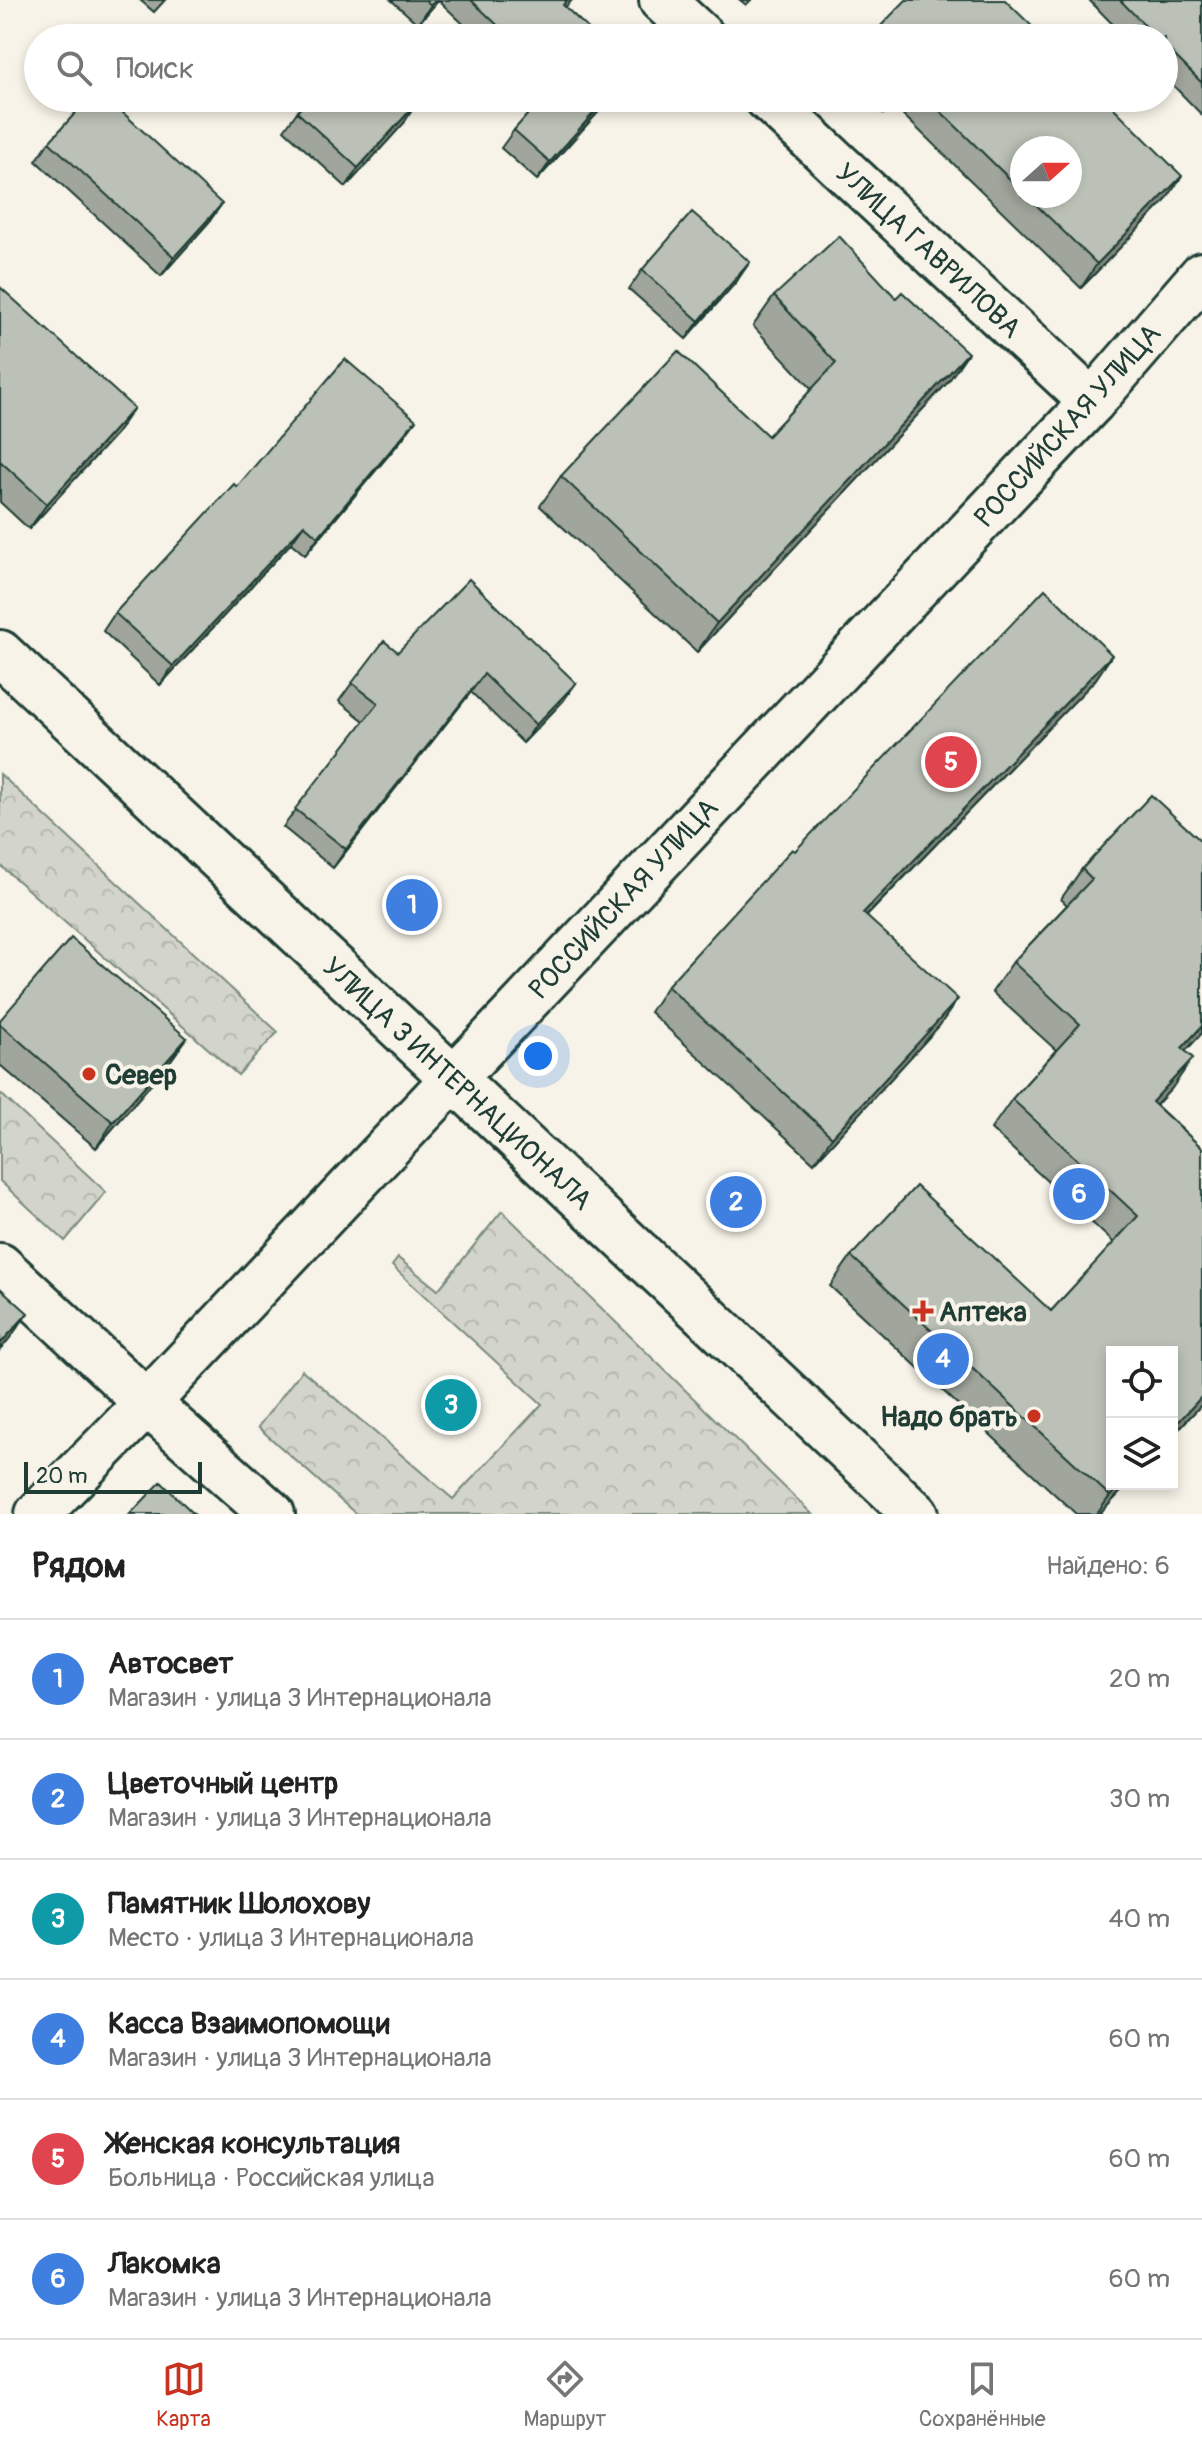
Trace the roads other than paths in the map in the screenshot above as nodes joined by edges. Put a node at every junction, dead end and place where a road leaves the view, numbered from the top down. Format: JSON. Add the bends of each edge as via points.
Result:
{"nodes":[{"id":1,"x":662,"y":0,"type":"edge"},
{"id":2,"x":688,"y":24,"type":"edge"},
{"id":3,"x":782,"y":112,"type":"edge"},
{"id":4,"x":1202,"y":275,"type":"edge"},
{"id":5,"x":1092,"y":402,"type":"junction"},
{"id":6,"x":0,"y":653,"type":"edge"},
{"id":7,"x":453,"y":1078,"type":"junction"},
{"id":8,"x":0,"y":1266,"type":"edge"},
{"id":9,"x":147,"y":1403,"type":"junction"},
{"id":10,"x":38,"y":1514,"type":"edge"},
{"id":11,"x":272,"y":1514,"type":"edge"},
{"id":12,"x":916,"y":1514,"type":"edge"}],
"edges":[{"from":1,"to":2,"type":"main road"},
{"from":3,"to":5,"type":"main road","name":"УЛИЦА ГАВРИЛОВА"},
{"from":4,"to":5,"type":"main road","name":"РОССИЙСКАЯ УЛИЦА"},
{"from":5,"to":7,"type":"main road","name":"РОССИЙСКАЯ УЛИЦА"},
{"from":6,"to":7,"type":"main road","name":"УЛИЦА 3 ИНТЕРНАЦИОНАЛА"},
{"from":7,"to":9,"type":"main road","name":"РОССИЙСКАЯ УЛИЦА"},
{"from":7,"to":12,"type":"main road","name":"УЛИЦА 3 ИНТЕРНАЦИОНАЛА"},
{"from":8,"to":9,"type":"main road"},
{"from":9,"to":10,"type":"main road","name":"РОССИЙСКАЯ УЛИЦА"},
{"from":9,"to":11,"type":"main road"}]}
